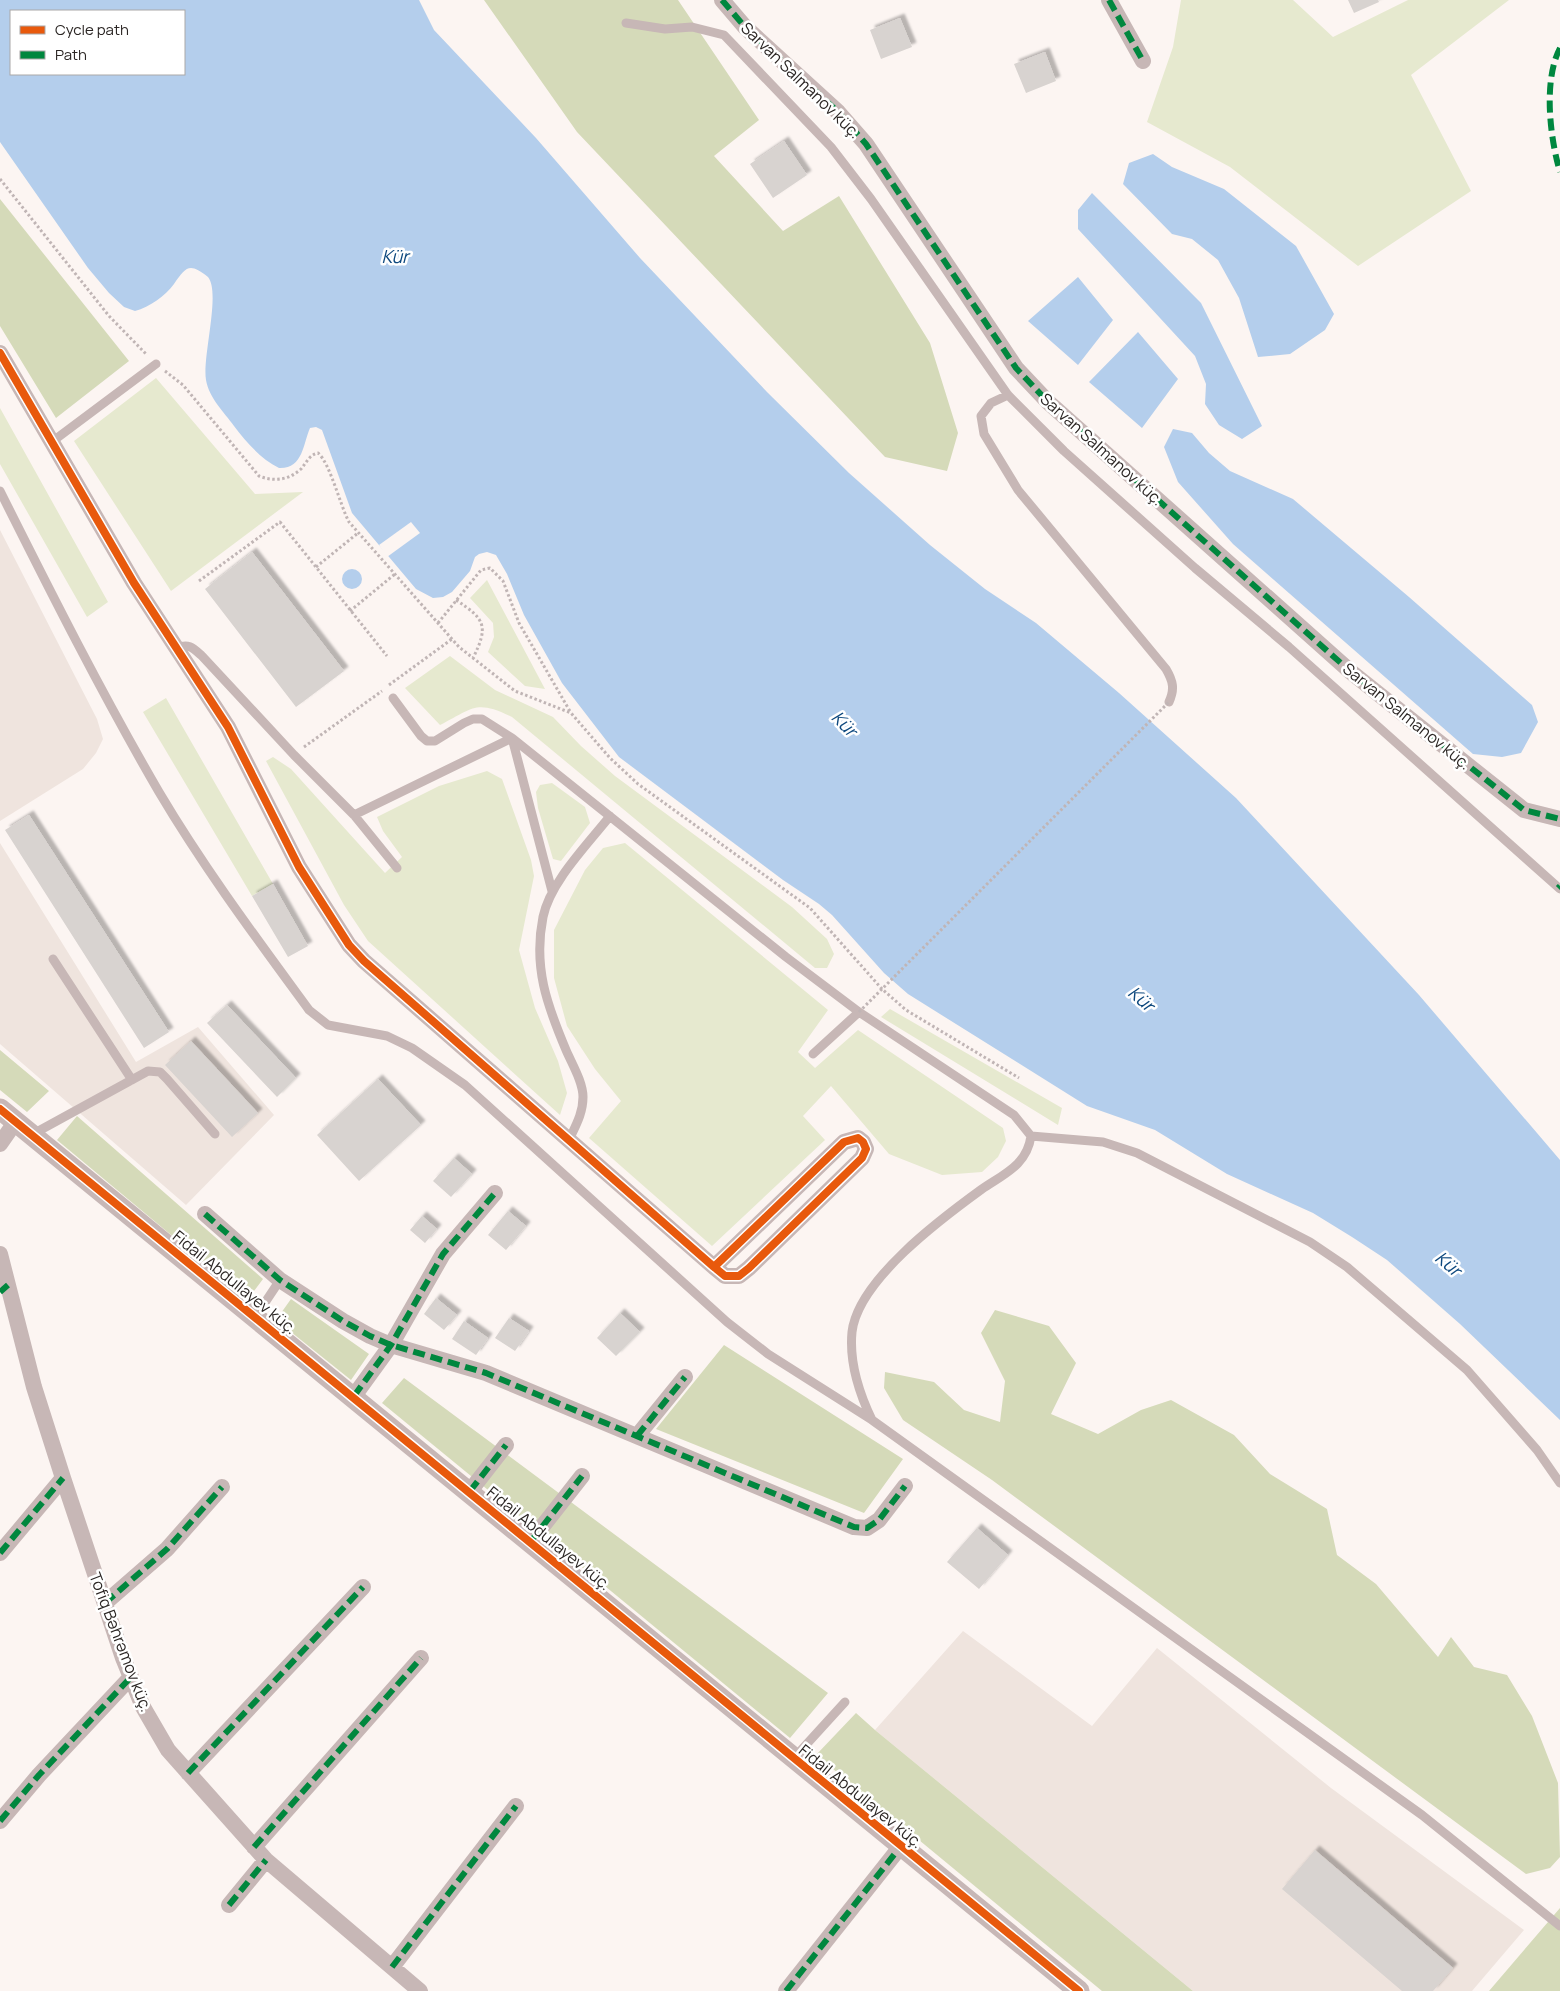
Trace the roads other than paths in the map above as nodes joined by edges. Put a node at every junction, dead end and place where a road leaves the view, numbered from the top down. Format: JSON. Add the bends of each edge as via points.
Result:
{"nodes":[{"id":1,"x":722,"y":0,"type":"edge"},
{"id":2,"x":1109,"y":0,"type":"edge"},
{"id":3,"x":626,"y":23,"type":"dead end"},
{"id":4,"x":1143,"y":61,"type":"dead end"},
{"id":5,"x":0,"y":353,"type":"edge"},
{"id":6,"x":156,"y":364,"type":"road end"},
{"id":7,"x":1008,"y":395,"type":"junction"},
{"id":8,"x":53,"y":441,"type":"junction"},
{"id":9,"x":0,"y":491,"type":"edge"},
{"id":10,"x":177,"y":648,"type":"junction"},
{"id":11,"x":393,"y":698,"type":"dead end"},
{"id":12,"x":1169,"y":702,"type":"road end"},
{"id":13,"x":512,"y":738,"type":"junction"},
{"id":14,"x":354,"y":815,"type":"junction"},
{"id":15,"x":610,"y":816,"type":"junction"},
{"id":16,"x":1560,"y":819,"type":"edge"},
{"id":17,"x":396,"y":868,"type":"dead end"},
{"id":18,"x":1560,"y":889,"type":"edge"},
{"id":19,"x":552,"y":891,"type":"junction"},
{"id":20,"x":53,"y":959,"type":"dead end"},
{"id":21,"x":859,"y":1012,"type":"junction"},
{"id":22,"x":813,"y":1054,"type":"dead end"},
{"id":23,"x":132,"y":1080,"type":"junction"},
{"id":24,"x":8,"y":1114,"type":"edge"},
{"id":25,"x":32,"y":1134,"type":"junction"},
{"id":26,"x":215,"y":1134,"type":"dead end"},
{"id":27,"x":1031,"y":1136,"type":"junction"},
{"id":28,"x":569,"y":1140,"type":"junction"},
{"id":29,"x":0,"y":1144,"type":"edge"},
{"id":30,"x":495,"y":1193,"type":"dead end"},
{"id":31,"x":205,"y":1214,"type":"dead end"},
{"id":32,"x":0,"y":1254,"type":"edge"},
{"id":33,"x":714,"y":1267,"type":"junction"},
{"id":34,"x":280,"y":1280,"type":"junction"},
{"id":35,"x":4,"y":1288,"type":"edge"},
{"id":36,"x":256,"y":1316,"type":"junction"},
{"id":37,"x":391,"y":1345,"type":"junction"},
{"id":38,"x":685,"y":1377,"type":"dead end"},
{"id":39,"x":354,"y":1396,"type":"junction"},
{"id":40,"x":872,"y":1420,"type":"junction"},
{"id":41,"x":637,"y":1436,"type":"junction"},
{"id":42,"x":506,"y":1445,"type":"dead end"},
{"id":43,"x":582,"y":1476,"type":"dead end"},
{"id":44,"x":63,"y":1478,"type":"junction"},
{"id":45,"x":1560,"y":1483,"type":"edge"},
{"id":46,"x":904,"y":1486,"type":"dead end"},
{"id":47,"x":222,"y":1488,"type":"dead end"},
{"id":48,"x":470,"y":1491,"type":"junction"},
{"id":49,"x":531,"y":1541,"type":"junction"},
{"id":50,"x":0,"y":1552,"type":"edge"},
{"id":51,"x":362,"y":1587,"type":"dead end"},
{"id":52,"x":105,"y":1603,"type":"junction"},
{"id":53,"x":421,"y":1658,"type":"dead end"},
{"id":54,"x":131,"y":1677,"type":"junction"},
{"id":55,"x":844,"y":1702,"type":"dead end"},
{"id":56,"x":794,"y":1758,"type":"junction"},
{"id":57,"x":188,"y":1773,"type":"junction"},
{"id":58,"x":516,"y":1806,"type":"dead end"},
{"id":59,"x":0,"y":1821,"type":"edge"},
{"id":60,"x":901,"y":1846,"type":"junction"},
{"id":61,"x":254,"y":1847,"type":"junction"},
{"id":62,"x":266,"y":1860,"type":"junction"},
{"id":63,"x":229,"y":1905,"type":"dead end"},
{"id":64,"x":1560,"y":1926,"type":"edge"},
{"id":65,"x":392,"y":1967,"type":"junction"},
{"id":66,"x":420,"y":1991,"type":"edge"},
{"id":67,"x":786,"y":1991,"type":"edge"},
{"id":68,"x":1079,"y":1991,"type":"edge"}],
"edges":[{"from":1,"to":16,"type":"street","name":"Sarvan Salmanov küç.","via":[[745,27],[838,112],[866,144],[1016,368],[1048,402],[1352,672],[1524,810]]},
{"from":2,"to":4,"type":"street"},
{"from":3,"to":7,"type":"lane","via":[[665,29],[692,27],[724,35],[831,147]]},
{"from":5,"to":8,"type":"street"},
{"from":6,"to":8,"type":"lane"},
{"from":7,"to":12,"type":"lane","via":[[991,403],[982,416],[984,434],[1018,490],[1166,669],[1172,679],[1173,693]]},
{"from":7,"to":18,"type":"lane","via":[[1064,451],[1195,568],[1289,646]]},
{"from":8,"to":10,"type":"street","via":[[134,584]]},
{"from":9,"to":40,"type":"lane","via":[[82,653],[159,792],[213,878],[309,1010],[328,1025],[387,1036],[412,1048],[465,1085],[728,1322],[768,1354]]},
{"from":10,"to":14,"type":"lane","via":[[192,646]]},
{"from":10,"to":28,"type":"street","via":[[228,727],[299,866],[349,945]]},
{"from":11,"to":13,"type":"lane","via":[[427,741],[435,741],[473,719],[488,721]]},
{"from":13,"to":14,"type":"lane"},
{"from":13,"to":15,"type":"lane"},
{"from":13,"to":19,"type":"lane"},
{"from":14,"to":17,"type":"lane"},
{"from":15,"to":19,"type":"lane"},
{"from":15,"to":21,"type":"lane","via":[[786,958]]},
{"from":19,"to":28,"type":"lane","via":[[543,917],[542,986],[584,1095],[582,1115]]},
{"from":20,"to":23,"type":"lane"},
{"from":21,"to":22,"type":"lane"},
{"from":21,"to":27,"type":"lane","via":[[1014,1115]]},
{"from":23,"to":25,"type":"lane"},
{"from":23,"to":26,"type":"lane","via":[[148,1071],[160,1072]]},
{"from":24,"to":25,"type":"street","name":"Fidail Abdullayev küç."},
{"from":24,"to":29,"type":"street"},
{"from":25,"to":36,"type":"street","name":"Fidail Abdullayev küç."},
{"from":27,"to":40,"type":"lane","via":[[1029,1150],[1018,1164],[909,1246],[864,1300],[852,1331],[853,1359],[861,1396]]},
{"from":27,"to":45,"type":"lane","via":[[1103,1142],[1137,1153],[1310,1242],[1347,1267],[1466,1370],[1537,1450]]},
{"from":28,"to":33,"type":"street"},
{"from":30,"to":37,"type":"street","via":[[443,1254]]},
{"from":31,"to":34,"type":"street"},
{"from":32,"to":35,"type":"street","name":"Tofiq Bəhrəmov küç."},
{"from":33,"to":33,"type":"street","via":[[731,1277],[739,1276],[749,1268],[862,1158],[866,1149],[863,1142],[858,1138],[844,1142]]},
{"from":34,"to":36,"type":"lane"},
{"from":34,"to":37,"type":"street","via":[[343,1321]]},
{"from":35,"to":44,"type":"street","name":"Tofiq Bəhrəmov küç."},
{"from":36,"to":39,"type":"street","name":"Fidail Abdullayev küç."},
{"from":37,"to":39,"type":"street"},
{"from":37,"to":41,"type":"street","via":[[486,1373]]},
{"from":38,"to":41,"type":"street"},
{"from":39,"to":48,"type":"street","name":"Fidail Abdullayev küç."},
{"from":40,"to":64,"type":"lane","via":[[1422,1815]]},
{"from":41,"to":46,"type":"street","via":[[854,1527],[867,1528],[879,1520]]},
{"from":42,"to":48,"type":"street"},
{"from":43,"to":49,"type":"street"},
{"from":44,"to":50,"type":"street"},
{"from":44,"to":52,"type":"street","name":"Tofiq Bəhrəmov küç."},
{"from":47,"to":52,"type":"street","via":[[167,1549]]},
{"from":48,"to":49,"type":"street","name":"Fidail Abdullayev küç."},
{"from":49,"to":56,"type":"street","name":"Fidail Abdullayev küç."},
{"from":51,"to":57,"type":"street"},
{"from":52,"to":54,"type":"street","name":"Tofiq Bəhrəmov küç."},
{"from":53,"to":61,"type":"street"},
{"from":54,"to":57,"type":"street","name":"Tofiq Bəhrəmov küç.","via":[[143,1707],[168,1750]]},
{"from":54,"to":59,"type":"street"},
{"from":55,"to":56,"type":"lane"},
{"from":56,"to":60,"type":"street","name":"Fidail Abdullayev küç."},
{"from":57,"to":61,"type":"street","name":"Tofiq Bəhrəmov küç."},
{"from":58,"to":65,"type":"street"},
{"from":60,"to":67,"type":"street"},
{"from":60,"to":68,"type":"street","name":"Fidail Abdullayev küç."},
{"from":61,"to":62,"type":"street","name":"Tofiq Bəhrəmov küç."},
{"from":62,"to":63,"type":"street"},
{"from":62,"to":65,"type":"street","name":"Tofiq Bəhrəmov küç."},
{"from":65,"to":66,"type":"street","name":"Tofiq Bəhrəmov küç."}]}
